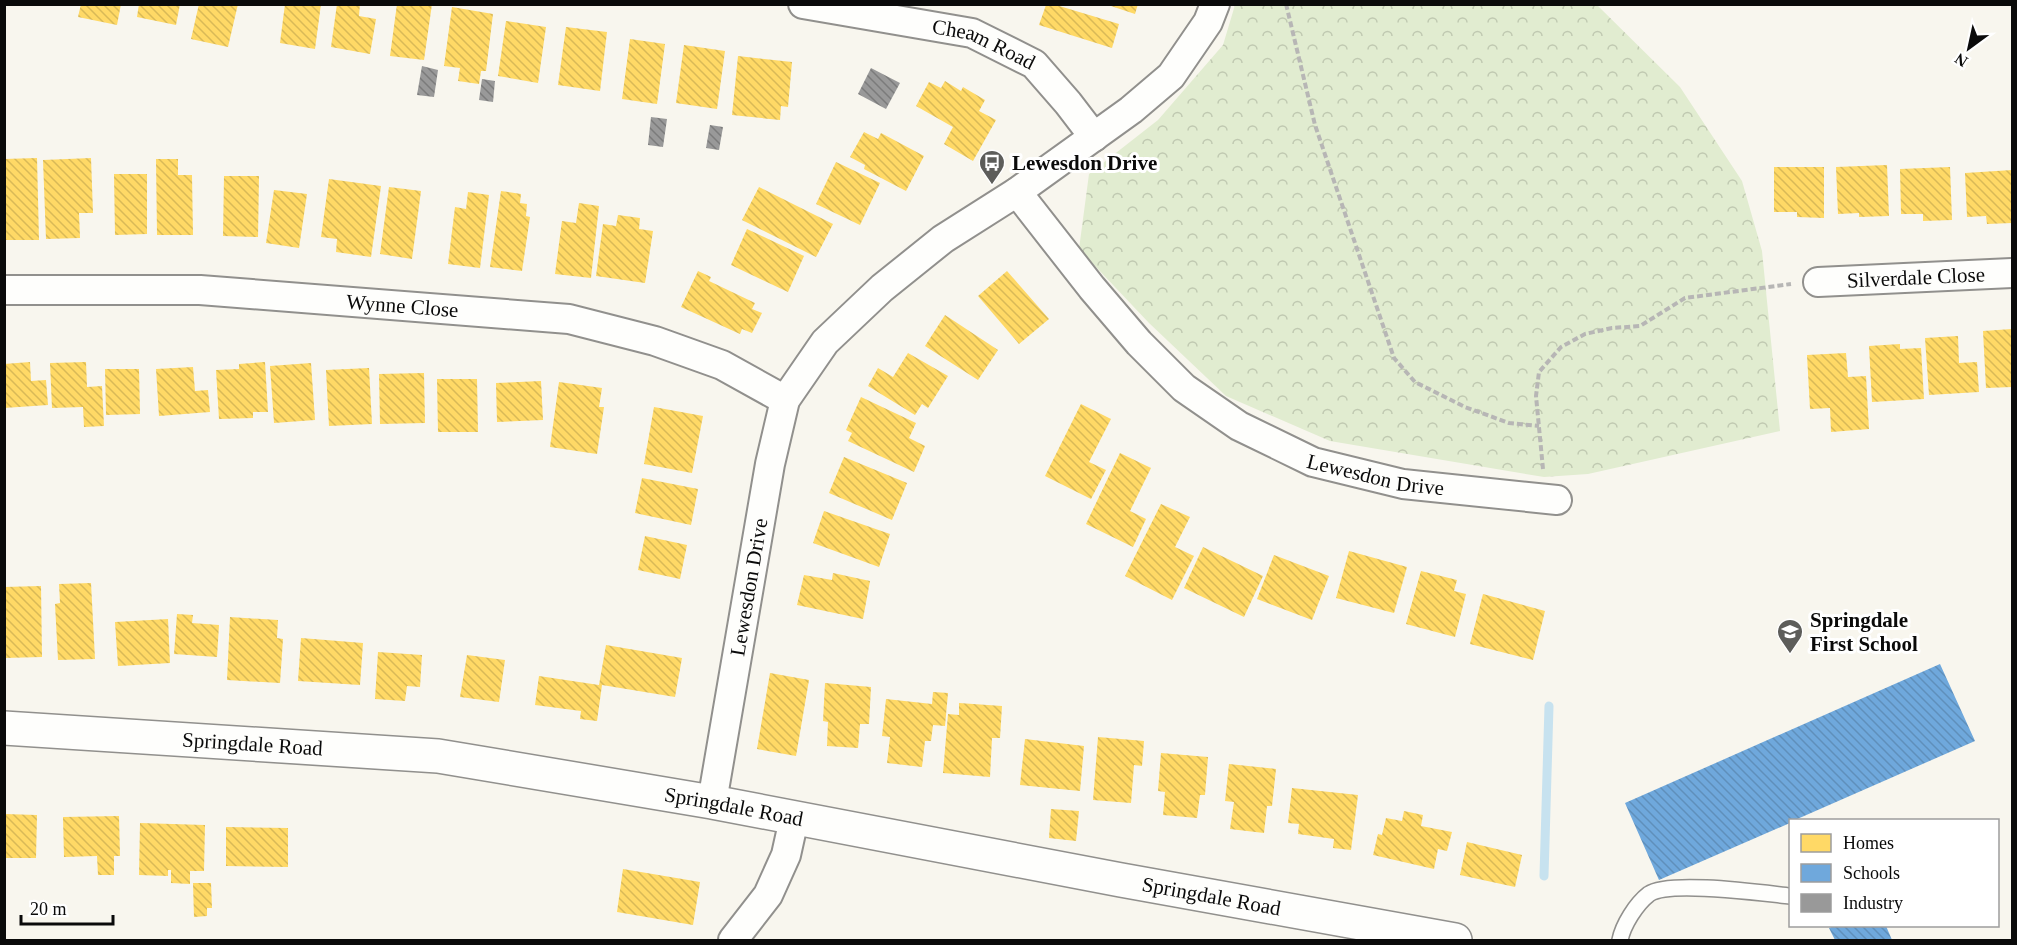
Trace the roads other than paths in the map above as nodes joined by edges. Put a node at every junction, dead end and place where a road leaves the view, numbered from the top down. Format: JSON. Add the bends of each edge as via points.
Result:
{"nodes":[{"id":1,"x":803,"y":4,"type":"edge"},
{"id":2,"x":1215,"y":4,"type":"edge"},
{"id":3,"x":1094,"y":137,"type":"junction"},
{"id":4,"x":1017,"y":192,"type":"junction"},
{"id":5,"x":2013,"y":273,"type":"edge"},
{"id":6,"x":1818,"y":282,"type":"road end"},
{"id":7,"x":4,"y":290,"type":"edge"},
{"id":8,"x":785,"y":400,"type":"junction"},
{"id":9,"x":1550,"y":500,"type":"road end"},
{"id":10,"x":4,"y":728,"type":"edge"},
{"id":11,"x":712,"y":802,"type":"junction"},
{"id":12,"x":794,"y":819,"type":"junction"},
{"id":13,"x":1789,"y":896,"type":"edge"},
{"id":14,"x":733,"y":940,"type":"edge"},
{"id":15,"x":1455,"y":940,"type":"edge"},
{"id":16,"x":1620,"y":940,"type":"edge"}],
"edges":[{"from":1,"to":3,"type":"street","name":"Cheam Road","via":[[972,33],[1034,64]]},
{"from":2,"to":3,"type":"street","name":"Lewesdon Drive","via":[[1208,22],[1171,76]]},
{"from":3,"to":4,"type":"street","name":"Lewesdon Drive"},
{"from":4,"to":8,"type":"street","name":"Lewesdon Drive","via":[[943,239],[882,288],[825,342]]},
{"from":4,"to":9,"type":"street","name":"Lewesdon Drive","via":[[1139,343],[1184,388],[1239,426],[1313,462],[1403,484]]},
{"from":5,"to":6,"type":"street","name":"Silverdale Close"},
{"from":7,"to":8,"type":"street","name":"Wynne Close","via":[[200,290],[569,319],[655,341],[722,365]]},
{"from":8,"to":11,"type":"street","name":"Lewesdon Drive","via":[[770,464]]},
{"from":10,"to":11,"type":"street","name":"Springdale Road","via":[[438,756]]},
{"from":11,"to":12,"type":"street","name":"Springdale Road"},
{"from":12,"to":14,"type":"street","via":[[786,855],[768,895]]},
{"from":12,"to":15,"type":"street","name":"Springdale Road"},
{"from":13,"to":16,"type":"lane","via":[[1681,887],[1650,893],[1633,911]]}]}
